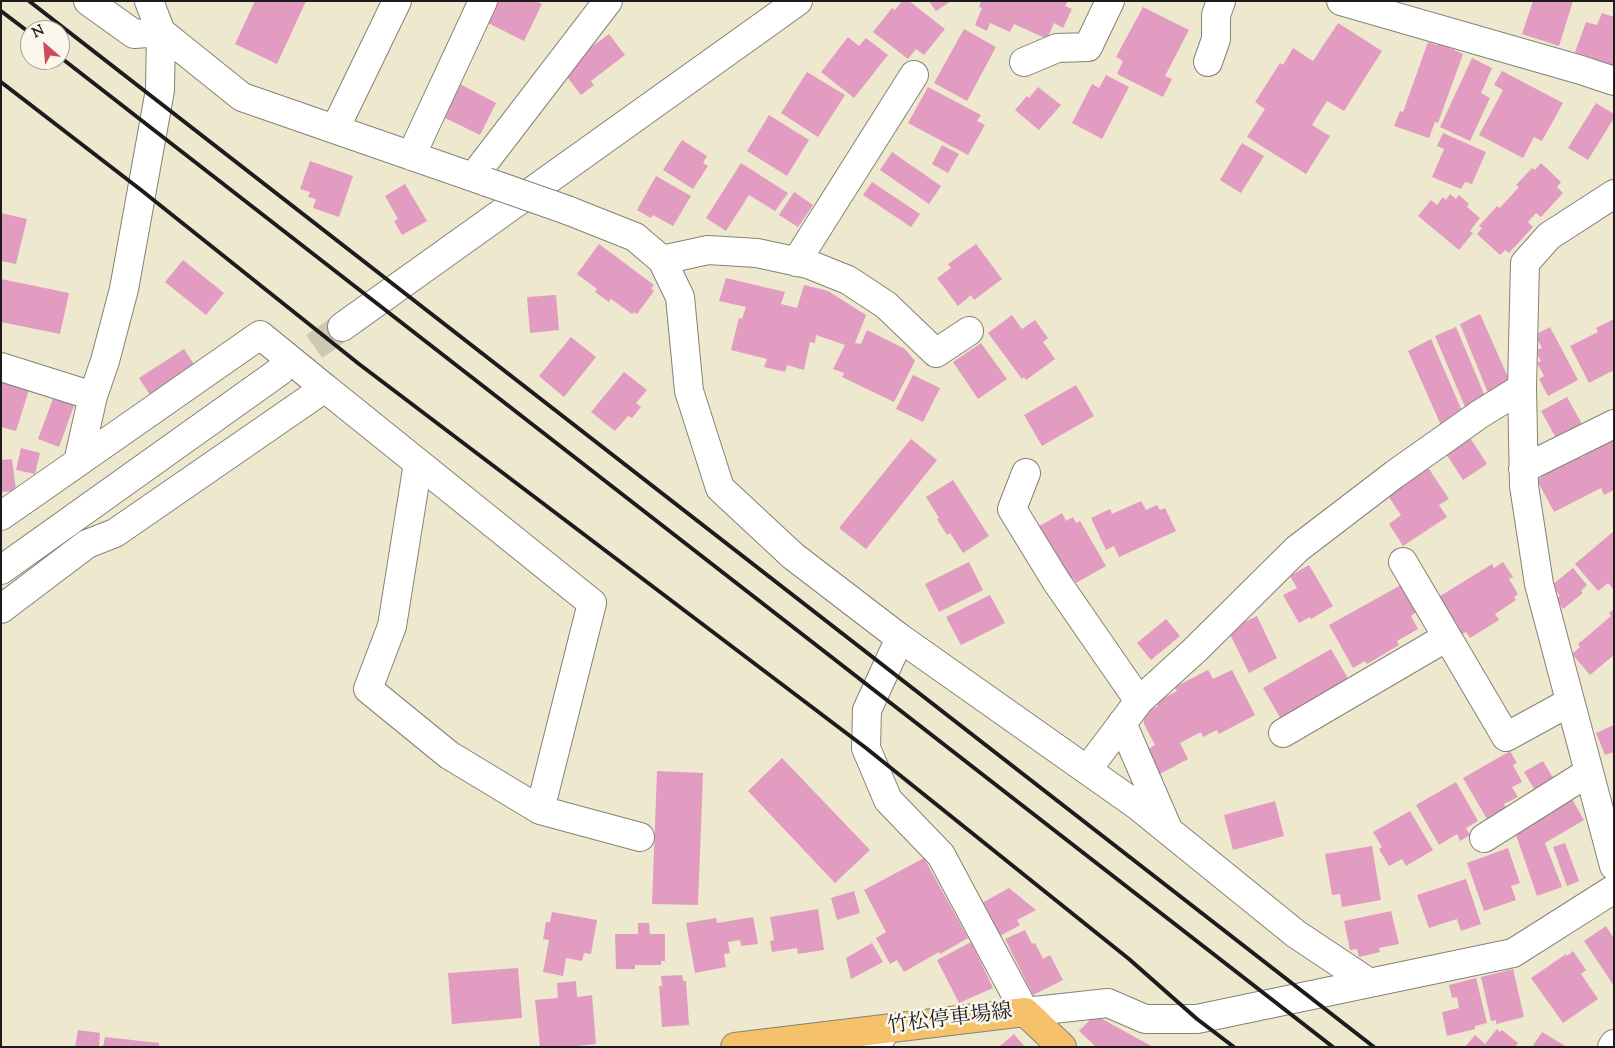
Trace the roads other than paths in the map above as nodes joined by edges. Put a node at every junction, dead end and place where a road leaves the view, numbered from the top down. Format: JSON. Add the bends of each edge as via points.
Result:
{"nodes":[{"id":1,"x":88,"y":1,"type":"edge"},
{"id":2,"x":149,"y":1,"type":"edge"},
{"id":3,"x":397,"y":1,"type":"edge"},
{"id":4,"x":483,"y":1,"type":"edge"},
{"id":5,"x":608,"y":1,"type":"edge"},
{"id":6,"x":798,"y":1,"type":"edge"},
{"id":7,"x":1110,"y":1,"type":"edge"},
{"id":8,"x":1221,"y":1,"type":"edge"},
{"id":9,"x":1340,"y":1,"type":"edge"},
{"id":10,"x":1389,"y":8,"type":"edge"},
{"id":11,"x":161,"y":32,"type":"junction"},
{"id":12,"x":1024,"y":62,"type":"dead end"},
{"id":13,"x":1208,"y":62,"type":"dead end"},
{"id":14,"x":914,"y":75,"type":"dead end"},
{"id":15,"x":1614,"y":81,"type":"edge"},
{"id":16,"x":335,"y":129,"type":"junction"},
{"id":17,"x":411,"y":156,"type":"junction"},
{"id":18,"x":480,"y":180,"type":"junction"},
{"id":19,"x":1614,"y":194,"type":"edge"},
{"id":20,"x":662,"y":260,"type":"junction"},
{"id":21,"x":796,"y":262,"type":"junction"},
{"id":22,"x":342,"y":327,"type":"tunnel mouth"},
{"id":23,"x":969,"y":331,"type":"dead end"},
{"id":24,"x":1,"y":367,"type":"edge"},
{"id":25,"x":280,"y":371,"type":"tunnel mouth"},
{"id":26,"x":325,"y":388,"type":"junction"},
{"id":27,"x":1522,"y":388,"type":"junction"},
{"id":28,"x":93,"y":396,"type":"junction"},
{"id":29,"x":1614,"y":424,"type":"edge"},
{"id":30,"x":78,"y":462,"type":"junction"},
{"id":31,"x":418,"y":463,"type":"junction"},
{"id":32,"x":1524,"y":469,"type":"junction"},
{"id":33,"x":1026,"y":473,"type":"dead end"},
{"id":34,"x":1,"y":516,"type":"edge"},
{"id":35,"x":1402,"y":562,"type":"dead end"},
{"id":36,"x":1,"y":570,"type":"edge"},
{"id":37,"x":1,"y":609,"type":"edge"},
{"id":38,"x":1446,"y":637,"type":"junction"},
{"id":39,"x":900,"y":638,"type":"junction"},
{"id":40,"x":1139,"y":701,"type":"junction"},
{"id":41,"x":1570,"y":702,"type":"junction"},
{"id":42,"x":1122,"y":723,"type":"junction"},
{"id":43,"x":1283,"y":733,"type":"dead end"},
{"id":44,"x":1087,"y":770,"type":"junction"},
{"id":45,"x":1589,"y":772,"type":"junction"},
{"id":46,"x":540,"y":810,"type":"junction"},
{"id":47,"x":1170,"y":832,"type":"junction"},
{"id":48,"x":640,"y":837,"type":"dead end"},
{"id":49,"x":1484,"y":838,"type":"dead end"},
{"id":50,"x":1614,"y":866,"type":"edge"},
{"id":51,"x":1614,"y":889,"type":"edge"},
{"id":52,"x":1368,"y":982,"type":"junction"},
{"id":53,"x":1025,"y":1012,"type":"junction"},
{"id":54,"x":881,"y":1038,"type":"edge"},
{"id":55,"x":735,"y":1047,"type":"edge"},
{"id":56,"x":1062,"y":1047,"type":"edge"}],
"edges":[{"from":1,"to":11,"type":"street","via":[[134,34]]},
{"from":2,"to":11,"type":"street"},
{"from":3,"to":16,"type":"street"},
{"from":4,"to":17,"type":"street"},
{"from":5,"to":18,"type":"street"},
{"from":6,"to":22,"type":"street"},
{"from":7,"to":12,"type":"street","via":[[1088,47],[1057,48]]},
{"from":8,"to":13,"type":"street","via":[[1216,15],[1216,39]]},
{"from":9,"to":10,"type":"street"},
{"from":10,"to":15,"type":"street"},
{"from":11,"to":16,"type":"street","via":[[242,97]]},
{"from":11,"to":28,"type":"street","via":[[160,90],[124,290]]},
{"from":14,"to":21,"type":"street"},
{"from":16,"to":17,"type":"street"},
{"from":17,"to":18,"type":"street"},
{"from":18,"to":20,"type":"street","bridge":true,"via":[[635,237]]},
{"from":19,"to":27,"type":"street","via":[[1549,236],[1525,263]]},
{"from":20,"to":21,"type":"street","via":[[708,250],[757,253]]},
{"from":20,"to":39,"type":"street","via":[[680,297],[689,391],[720,488],[793,556]]},
{"from":21,"to":23,"type":"street","via":[[848,280],[886,305],[936,352]]},
{"from":24,"to":28,"type":"street"},
{"from":25,"to":36,"type":"street"},
{"from":26,"to":30,"type":"street","via":[[260,335]]},
{"from":26,"to":31,"type":"street"},
{"from":26,"to":37,"type":"street","via":[[115,533],[87,544]]},
{"from":27,"to":32,"type":"street"},
{"from":27,"to":40,"type":"street","via":[[1403,468],[1297,549]]},
{"from":28,"to":30,"type":"street"},
{"from":29,"to":32,"type":"street"},
{"from":30,"to":34,"type":"street"},
{"from":31,"to":46,"type":"street","via":[[592,603]]},
{"from":31,"to":46,"type":"street","via":[[392,626],[368,689],[450,755]]},
{"from":32,"to":41,"type":"street","via":[[1539,584]]},
{"from":33,"to":40,"type":"street","via":[[1012,509],[1056,581]]},
{"from":35,"to":38,"type":"street"},
{"from":38,"to":41,"type":"street","via":[[1506,737]]},
{"from":38,"to":43,"type":"street"},
{"from":39,"to":44,"type":"street"},
{"from":39,"to":53,"type":"street","via":[[866,710],[866,748],[888,800],[941,854]]},
{"from":40,"to":42,"type":"street"},
{"from":41,"to":45,"type":"street"},
{"from":42,"to":44,"type":"street"},
{"from":42,"to":47,"type":"street"},
{"from":44,"to":47,"type":"street"},
{"from":45,"to":49,"type":"street"},
{"from":45,"to":50,"type":"street"},
{"from":46,"to":48,"type":"street"},
{"from":47,"to":52,"type":"street","via":[[1296,934]]},
{"from":51,"to":52,"type":"street","via":[[1513,953]]},
{"from":52,"to":53,"type":"street","via":[[1197,1018],[1145,1019],[1108,1003]]},
{"from":53,"to":54,"type":"main road","name":"竹松停車場線"},
{"from":53,"to":56,"type":"main road","name":"竹松停車場線"},
{"from":54,"to":55,"type":"main road","name":"竹松停車場線"}]}
